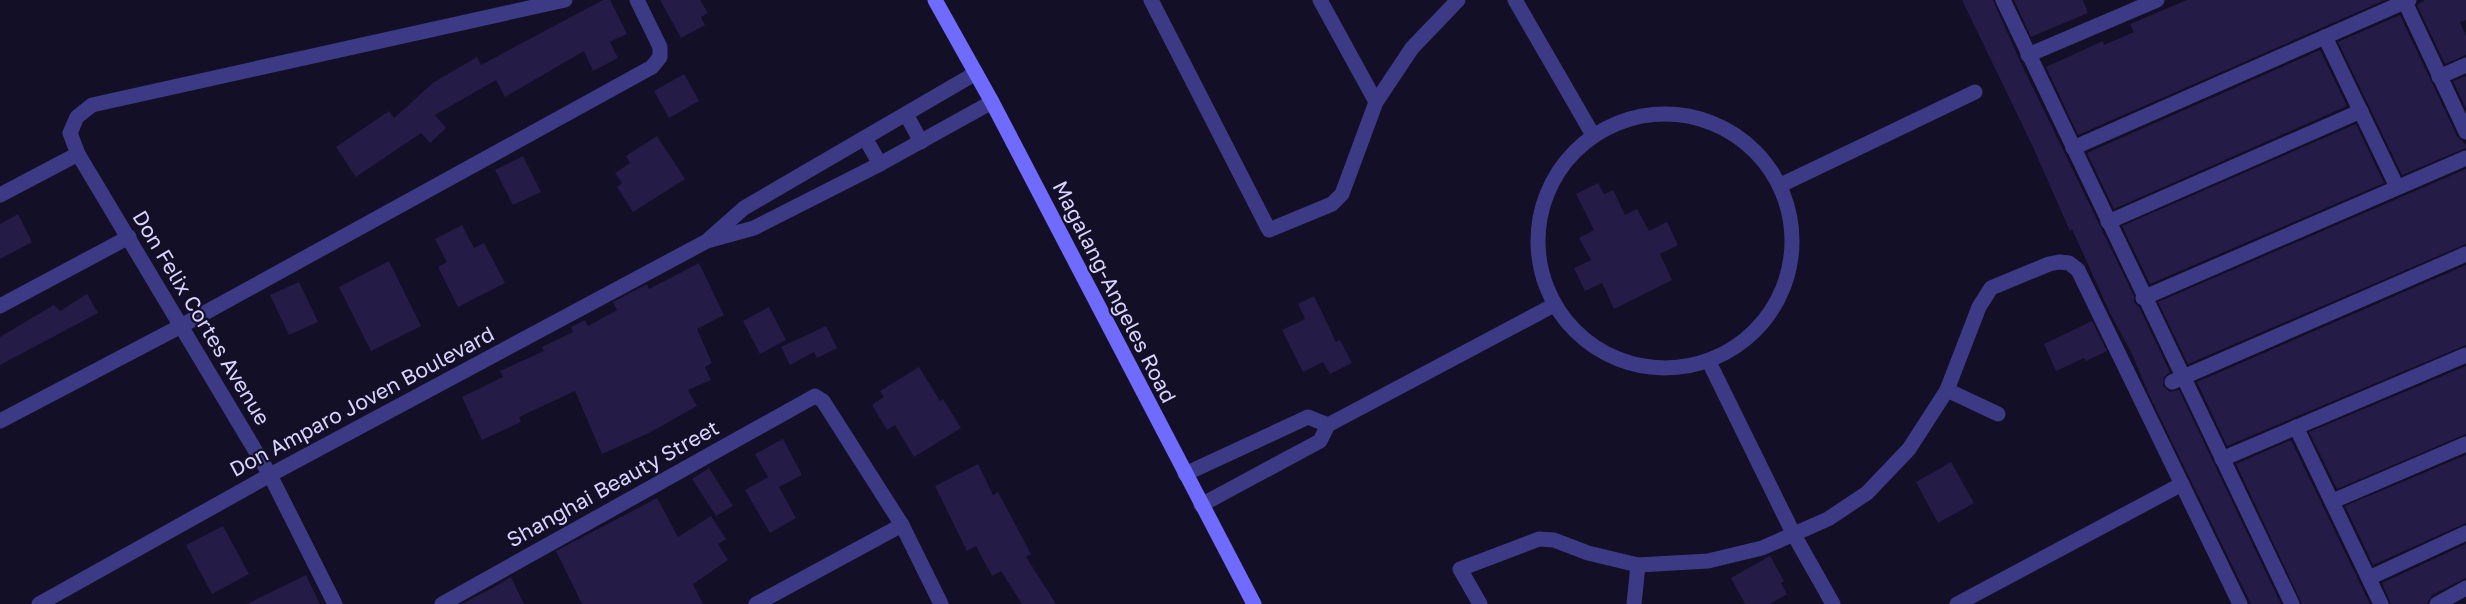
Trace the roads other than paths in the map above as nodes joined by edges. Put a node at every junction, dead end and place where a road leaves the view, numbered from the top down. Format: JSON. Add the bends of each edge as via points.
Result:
{"nodes":[{"id":1,"x":565,"y":0,"type":"edge"},
{"id":2,"x":637,"y":0,"type":"edge"},
{"id":3,"x":935,"y":0,"type":"edge"},
{"id":4,"x":1151,"y":0,"type":"edge"},
{"id":5,"x":1320,"y":0,"type":"edge"},
{"id":6,"x":1458,"y":0,"type":"edge"},
{"id":7,"x":1515,"y":0,"type":"edge"},
{"id":8,"x":2003,"y":0,"type":"edge"},
{"id":9,"x":2157,"y":0,"type":"edge"},
{"id":10,"x":2406,"y":1,"type":"edge"},
{"id":11,"x":2325,"y":37,"type":"junction"},
{"id":12,"x":2028,"y":55,"type":"junction"},
{"id":13,"x":2466,"y":65,"type":"edge"},
{"id":14,"x":976,"y":73,"type":"junction"},
{"id":15,"x":2439,"y":76,"type":"junction"},
{"id":16,"x":1975,"y":92,"type":"dead end"},
{"id":17,"x":992,"y":102,"type":"junction"},
{"id":18,"x":1376,"y":102,"type":"junction"},
{"id":19,"x":2361,"y":111,"type":"junction"},
{"id":20,"x":906,"y":114,"type":"junction"},
{"id":21,"x":2466,"y":132,"type":"edge"},
{"id":22,"x":1593,"y":135,"type":"junction"},
{"id":23,"x":865,"y":138,"type":"junction"},
{"id":24,"x":921,"y":142,"type":"junction"},
{"id":25,"x":2073,"y":148,"type":"junction"},
{"id":26,"x":78,"y":154,"type":"junction"},
{"id":27,"x":2466,"y":158,"type":"edge"},
{"id":28,"x":880,"y":164,"type":"junction"},
{"id":29,"x":803,"y":174,"type":"junction"},
{"id":30,"x":1781,"y":185,"type":"junction"},
{"id":31,"x":2397,"y":187,"type":"junction"},
{"id":32,"x":0,"y":195,"type":"edge"},
{"id":33,"x":816,"y":197,"type":"junction"},
{"id":34,"x":2108,"y":222,"type":"junction"},
{"id":35,"x":129,"y":237,"type":"junction"},
{"id":36,"x":707,"y":241,"type":"junction"},
{"id":37,"x":2466,"y":254,"type":"edge"},
{"id":38,"x":2144,"y":298,"type":"junction"},
{"id":39,"x":1554,"y":305,"type":"junction"},
{"id":40,"x":0,"y":306,"type":"edge"},
{"id":41,"x":181,"y":326,"type":"junction"},
{"id":42,"x":2466,"y":355,"type":"edge"},
{"id":43,"x":1709,"y":362,"type":"junction"},
{"id":44,"x":2178,"y":381,"type":"junction"},
{"id":45,"x":1947,"y":390,"type":"junction"},
{"id":46,"x":1998,"y":414,"type":"dead end"},
{"id":47,"x":0,"y":421,"type":"edge"},
{"id":48,"x":1328,"y":425,"type":"junction"},
{"id":49,"x":2296,"y":427,"type":"junction"},
{"id":50,"x":2466,"y":444,"type":"edge"},
{"id":51,"x":2222,"y":459,"type":"junction"},
{"id":52,"x":1185,"y":474,"type":"junction"},
{"id":53,"x":270,"y":475,"type":"junction"},
{"id":54,"x":2182,"y":484,"type":"junction"},
{"id":55,"x":2333,"y":501,"type":"junction"},
{"id":56,"x":1201,"y":505,"type":"junction"},
{"id":57,"x":902,"y":525,"type":"junction"},
{"id":58,"x":2466,"y":532,"type":"edge"},
{"id":59,"x":1794,"y":535,"type":"junction"},
{"id":60,"x":1638,"y":564,"type":"junction"},
{"id":61,"x":2369,"y":578,"type":"junction"},
{"id":62,"x":2466,"y":588,"type":"edge"},
{"id":63,"x":39,"y":604,"type":"edge"},
{"id":64,"x":335,"y":604,"type":"edge"},
{"id":65,"x":442,"y":604,"type":"edge"},
{"id":66,"x":756,"y":604,"type":"edge"},
{"id":67,"x":941,"y":604,"type":"edge"},
{"id":68,"x":1254,"y":604,"type":"edge"},
{"id":69,"x":1480,"y":604,"type":"edge"},
{"id":70,"x":1634,"y":604,"type":"edge"},
{"id":71,"x":1833,"y":604,"type":"edge"},
{"id":72,"x":1957,"y":604,"type":"edge"},
{"id":73,"x":2240,"y":604,"type":"edge"},
{"id":74,"x":2292,"y":604,"type":"edge"},
{"id":75,"x":2381,"y":604,"type":"edge"},
{"id":76,"x":2438,"y":604,"type":"edge"}],
"edges":[{"from":1,"to":26,"type":"street","name":"Don Felix Cortes Avenue","via":[[92,105],[77,117],[70,133]]},
{"from":2,"to":41,"type":"street","via":[[660,47],[660,57],[651,67]]},
{"from":3,"to":14,"type":"main road","name":"Magalang-Angeles Road"},
{"from":4,"to":18,"type":"street","via":[[1269,230],[1332,204],[1342,194]]},
{"from":5,"to":18,"type":"street"},
{"from":6,"to":18,"type":"street","via":[[1412,48]]},
{"from":7,"to":22,"type":"street"},
{"from":8,"to":12,"type":"street"},
{"from":9,"to":12,"type":"street"},
{"from":10,"to":11,"type":"street"},
{"from":10,"to":15,"type":"street"},
{"from":11,"to":19,"type":"street"},
{"from":11,"to":25,"type":"street"},
{"from":12,"to":25,"type":"street"},
{"from":13,"to":15,"type":"street"},
{"from":14,"to":17,"type":"main road","name":"Magalang-Angeles Road"},
{"from":14,"to":20,"type":"street","name":"Don Amparo Joven Boulevard"},
{"from":15,"to":21,"type":"street"},
{"from":16,"to":30,"type":"street"},
{"from":17,"to":24,"type":"street","name":"Don Amparo Joven Boulevard"},
{"from":17,"to":52,"type":"main road","name":"Magalang-Angeles Road"},
{"from":19,"to":31,"type":"street"},
{"from":19,"to":34,"type":"street"},
{"from":20,"to":23,"type":"street","name":"Don Amparo Joven Boulevard"},
{"from":20,"to":24,"type":"street"},
{"from":22,"to":30,"type":"street","via":[[1628,117],[1675,112],[1714,122],[1743,138],[1762,156]]},
{"from":22,"to":39,"type":"street","via":[[1567,157],[1546,192],[1537,231],[1542,279]]},
{"from":23,"to":28,"type":"street"},
{"from":23,"to":29,"type":"street","name":"Don Amparo Joven Boulevard"},
{"from":24,"to":28,"type":"street","name":"Don Amparo Joven Boulevard"},
{"from":25,"to":34,"type":"street"},
{"from":26,"to":32,"type":"street"},
{"from":26,"to":35,"type":"street","name":"Don Felix Cortes Avenue"},
{"from":27,"to":31,"type":"street"},
{"from":28,"to":33,"type":"street","name":"Don Amparo Joven Boulevard"},
{"from":29,"to":33,"type":"street"},
{"from":29,"to":36,"type":"street","name":"Don Amparo Joven Boulevard","via":[[744,208]]},
{"from":30,"to":43,"type":"street","via":[[1792,225],[1791,258],[1779,298],[1755,332]]},
{"from":31,"to":38,"type":"street"},
{"from":33,"to":36,"type":"street","name":"Don Amparo Joven Boulevard","via":[[754,228]]},
{"from":34,"to":38,"type":"street"},
{"from":35,"to":40,"type":"street"},
{"from":35,"to":41,"type":"street","name":"Don Felix Cortes Avenue"},
{"from":36,"to":53,"type":"street","name":"Don Amparo Joven Boulevard"},
{"from":37,"to":44,"type":"street"},
{"from":38,"to":44,"type":"street"},
{"from":39,"to":43,"type":"street","via":[[1587,343],[1618,360],[1648,368],[1675,369]]},
{"from":39,"to":48,"type":"street"},
{"from":41,"to":47,"type":"street"},
{"from":41,"to":53,"type":"street","name":"Don Felix Cortes Avenue"},
{"from":42,"to":49,"type":"street"},
{"from":43,"to":59,"type":"street"},
{"from":44,"to":51,"type":"street"},
{"from":45,"to":46,"type":"street"},
{"from":45,"to":54,"type":"street","via":[[1979,307],[1991,288],[2049,264],[2069,263],[2078,270]]},
{"from":45,"to":59,"type":"street","via":[[1909,449],[1867,493],[1828,519]]},
{"from":48,"to":52,"type":"street","via":[[1308,417]]},
{"from":48,"to":56,"type":"street","via":[[1320,441]]},
{"from":49,"to":51,"type":"street"},
{"from":49,"to":55,"type":"street"},
{"from":50,"to":55,"type":"street"},
{"from":51,"to":74,"type":"street"},
{"from":52,"to":56,"type":"main road","name":"Magalang-Angeles Road"},
{"from":53,"to":63,"type":"street","name":"Don Amparo Joven Boulevard"},
{"from":53,"to":64,"type":"street","name":"Don Felix Cortes Avenue"},
{"from":54,"to":72,"type":"street"},
{"from":54,"to":73,"type":"street"},
{"from":55,"to":61,"type":"street"},
{"from":56,"to":68,"type":"main road","name":"Magalang-Angeles Road"},
{"from":57,"to":65,"type":"street","name":"Shanghai Beauty Street","via":[[823,401],[815,396]]},
{"from":57,"to":66,"type":"street"},
{"from":57,"to":67,"type":"street"},
{"from":58,"to":61,"type":"street"},
{"from":59,"to":60,"type":"street","via":[[1762,548],[1708,561]]},
{"from":59,"to":71,"type":"street"},
{"from":60,"to":69,"type":"street","via":[[1539,538],[1460,569]]},
{"from":60,"to":70,"type":"street"},
{"from":61,"to":75,"type":"street"},
{"from":62,"to":76,"type":"street"}]}
